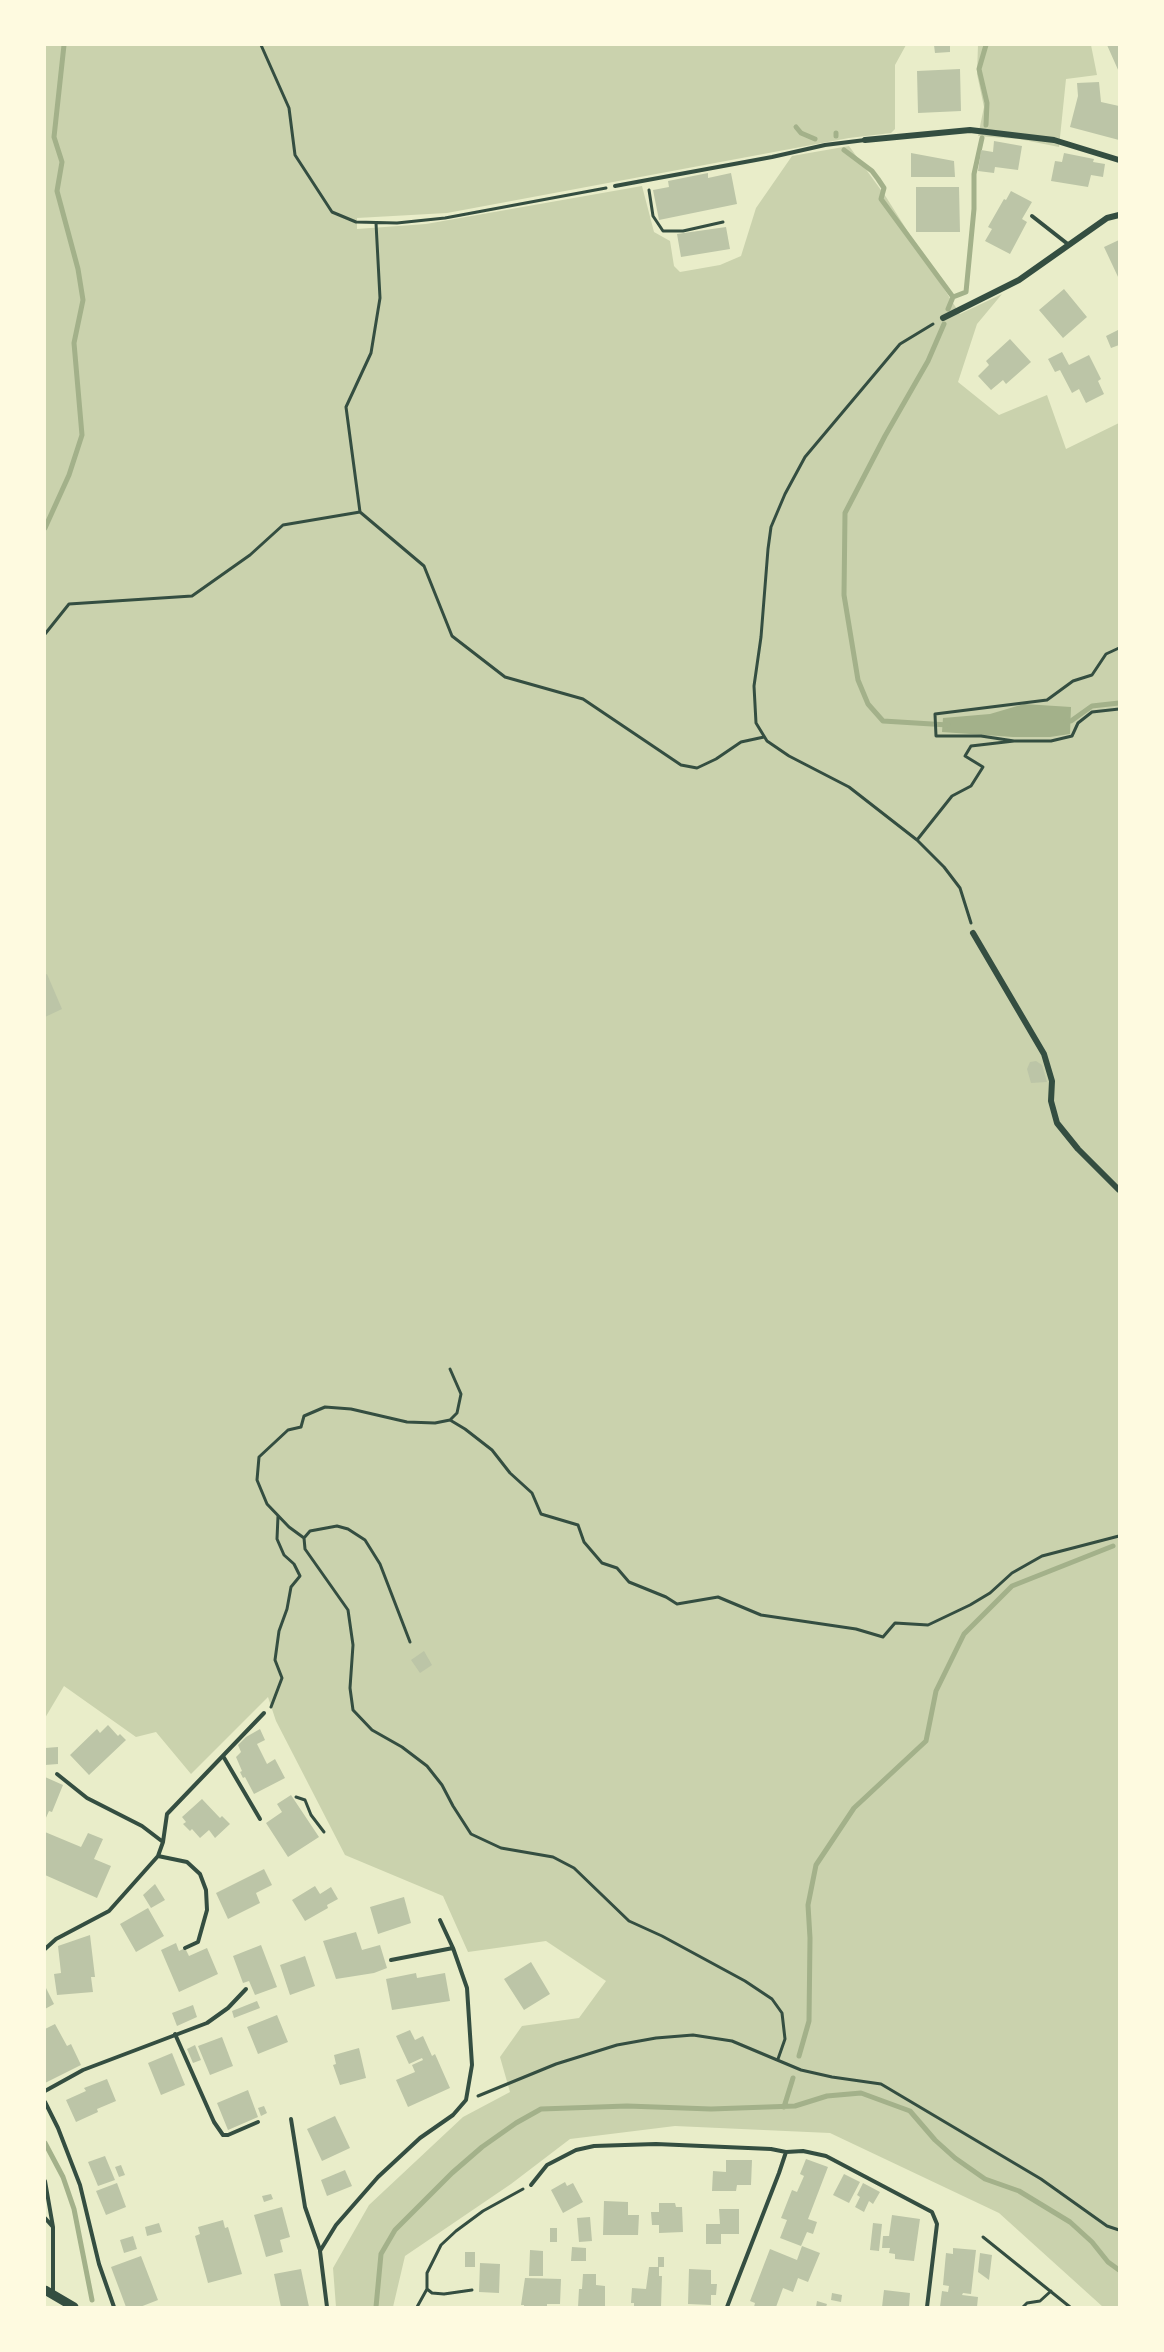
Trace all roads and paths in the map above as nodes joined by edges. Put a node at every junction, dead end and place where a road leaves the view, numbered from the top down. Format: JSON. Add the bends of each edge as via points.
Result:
{"nodes":[{"id":1,"x":261,"y":45,"type":"edge"},
{"id":2,"x":865,"y":140,"type":"joint"},
{"id":3,"x":1119,"y":160,"type":"edge"},
{"id":4,"x":647,"y":180,"type":"junction"},
{"id":5,"x":615,"y":186,"type":"joint"},
{"id":6,"x":1119,"y":215,"type":"edge"},
{"id":7,"x":1032,"y":216,"type":"dead end"},
{"id":8,"x":723,"y":222,"type":"dead end"},
{"id":9,"x":376,"y":223,"type":"junction"},
{"id":10,"x":1069,"y":245,"type":"junction"},
{"id":11,"x":943,"y":318,"type":"joint"},
{"id":12,"x":360,"y":512,"type":"junction"},
{"id":13,"x":45,"y":634,"type":"edge"},
{"id":14,"x":1119,"y":648,"type":"edge"},
{"id":15,"x":1119,"y":709,"type":"edge"},
{"id":16,"x":764,"y":737,"type":"junction"},
{"id":17,"x":1014,"y":741,"type":"junction"},
{"id":18,"x":917,"y":840,"type":"junction"},
{"id":19,"x":973,"y":933,"type":"joint"},
{"id":20,"x":1119,"y":1190,"type":"edge"},
{"id":21,"x":450,"y":1369,"type":"dead end"},
{"id":22,"x":450,"y":1420,"type":"junction"},
{"id":23,"x":278,"y":1516,"type":"junction"},
{"id":24,"x":1119,"y":1536,"type":"edge"},
{"id":25,"x":304,"y":1538,"type":"junction"},
{"id":26,"x":410,"y":1642,"type":"dead end"},
{"id":27,"x":264,"y":1713,"type":"joint"},
{"id":28,"x":223,"y":1756,"type":"junction"},
{"id":29,"x":57,"y":1774,"type":"dead end"},
{"id":30,"x":296,"y":1797,"type":"dead end"},
{"id":31,"x":260,"y":1819,"type":"dead end"},
{"id":32,"x":324,"y":1832,"type":"dead end"},
{"id":33,"x":163,"y":1842,"type":"junction"},
{"id":34,"x":158,"y":1856,"type":"junction"},
{"id":35,"x":440,"y":1920,"type":"dead end"},
{"id":36,"x":185,"y":1948,"type":"dead end"},
{"id":37,"x":453,"y":1948,"type":"junction"},
{"id":38,"x":45,"y":1949,"type":"edge"},
{"id":39,"x":391,"y":1960,"type":"dead end"},
{"id":40,"x":246,"y":1989,"type":"dead end"},
{"id":41,"x":175,"y":2034,"type":"junction"},
{"id":42,"x":778,"y":2059,"type":"junction"},
{"id":43,"x":45,"y":2091,"type":"edge"},
{"id":44,"x":466,"y":2100,"type":"junction"},
{"id":45,"x":45,"y":2102,"type":"edge"},
{"id":46,"x":291,"y":2120,"type":"dead end"},
{"id":47,"x":258,"y":2122,"type":"dead end"},
{"id":48,"x":786,"y":2152,"type":"junction"},
{"id":49,"x":45,"y":2181,"type":"edge"},
{"id":50,"x":531,"y":2185,"type":"joint"},
{"id":51,"x":45,"y":2218,"type":"edge"},
{"id":52,"x":53,"y":2227,"type":"junction"},
{"id":53,"x":1119,"y":2230,"type":"edge"},
{"id":54,"x":983,"y":2237,"type":"dead end"},
{"id":55,"x":320,"y":2251,"type":"junction"},
{"id":56,"x":427,"y":2289,"type":"junction"},
{"id":57,"x":472,"y":2290,"type":"dead end"},
{"id":58,"x":1050,"y":2291,"type":"junction"},
{"id":59,"x":49,"y":2292,"type":"edge"},
{"id":60,"x":74,"y":2307,"type":"edge"},
{"id":61,"x":114,"y":2307,"type":"edge"},
{"id":62,"x":327,"y":2307,"type":"edge"},
{"id":63,"x":417,"y":2307,"type":"edge"},
{"id":64,"x":727,"y":2307,"type":"edge"},
{"id":65,"x":927,"y":2307,"type":"edge"},
{"id":66,"x":1023,"y":2307,"type":"edge"},
{"id":67,"x":1070,"y":2307,"type":"edge"}],
"edges":[{"from":1,"to":9,"type":"path","via":[[289,108],[295,155],[332,212],[356,222]]},
{"from":2,"to":3,"type":"street","via":[[970,130],[1054,140]]},
{"from":2,"to":4,"type":"lane"},
{"from":4,"to":5,"type":"lane"},
{"from":4,"to":8,"type":"path","via":[[653,216],[663,231]]},
{"from":5,"to":9,"type":"path","via":[[445,218]]},
{"from":6,"to":10,"type":"street"},
{"from":7,"to":10,"type":"lane"},
{"from":9,"to":12,"type":"path","via":[[380,298],[370,353],[346,407]]},
{"from":10,"to":11,"type":"street","via":[[998,292]]},
{"from":11,"to":16,"type":"path","via":[[900,344],[805,457],[784,494],[771,527],[754,686],[756,723]]},
{"from":12,"to":13,"type":"path","via":[[283,525],[250,555],[192,596],[69,604]]},
{"from":12,"to":16,"type":"path","via":[[424,566],[452,636],[505,677],[583,699],[681,765],[697,768],[741,742]]},
{"from":14,"to":17,"type":"path","via":[[1106,654],[1092,675],[1072,681],[1047,700],[935,714],[936,736]]},
{"from":15,"to":17,"type":"path","via":[[1092,712],[1078,723],[1072,735],[1051,741]]},
{"from":16,"to":18,"type":"path","via":[[789,756],[849,787]]},
{"from":17,"to":18,"type":"path","via":[[970,746],[965,756],[983,767],[971,786],[952,796]]},
{"from":18,"to":19,"type":"path","via":[[960,888]]},
{"from":19,"to":20,"type":"street","via":[[1044,1054],[1057,1124]]},
{"from":21,"to":22,"type":"path","via":[[461,1394],[457,1413]]},
{"from":22,"to":23,"type":"path","via":[[407,1422],[325,1407],[304,1416],[301,1427],[288,1430],[259,1457],[258,1480],[267,1504]]},
{"from":22,"to":24,"type":"path","via":[[492,1450],[532,1493],[541,1514],[578,1525],[584,1542],[602,1563],[617,1568],[629,1582],[677,1604],[717,1597],[761,1615],[856,1629],[883,1637],[895,1623],[928,1625],[970,1605],[1042,1556]]},
{"from":23,"to":25,"type":"path"},
{"from":23,"to":27,"type":"path","via":[[277,1539],[300,1576],[291,1587],[279,1631],[274,1660],[282,1678],[272,1706]]},
{"from":25,"to":26,"type":"path","via":[[310,1531],[337,1526],[365,1540],[380,1564]]},
{"from":25,"to":42,"type":"path","via":[[305,1549],[348,1610],[353,1645],[353,1710],[372,1730],[427,1766],[471,1834],[501,1848],[553,1857],[573,1868],[629,1921],[662,1935],[772,1999],[782,2013],[784,2039]]},
{"from":27,"to":28,"type":"lane"},
{"from":28,"to":31,"type":"lane"},
{"from":28,"to":33,"type":"lane","via":[[167,1814]]},
{"from":29,"to":33,"type":"lane","via":[[87,1798],[142,1826]]},
{"from":30,"to":32,"type":"path","via":[[305,1800]]},
{"from":33,"to":34,"type":"lane"},
{"from":34,"to":36,"type":"lane","via":[[188,1862],[200,1874],[206,1890],[207,1910],[198,1942]]},
{"from":34,"to":38,"type":"lane","via":[[109,1911]]},
{"from":35,"to":37,"type":"lane"},
{"from":37,"to":39,"type":"lane"},
{"from":37,"to":44,"type":"lane","via":[[467,1988],[472,2066]]},
{"from":40,"to":41,"type":"lane","via":[[207,2023]]},
{"from":41,"to":43,"type":"lane","via":[[83,2070]]},
{"from":41,"to":47,"type":"lane","via":[[223,2135]]},
{"from":42,"to":44,"type":"path","via":[[732,2041],[693,2035],[656,2038],[617,2045],[556,2064]]},
{"from":42,"to":53,"type":"path","via":[[801,2070],[881,2084]]},
{"from":44,"to":55,"type":"lane","via":[[378,2177],[336,2225]]},
{"from":45,"to":61,"type":"lane","via":[[80,2185]]},
{"from":46,"to":55,"type":"lane","via":[[305,2207]]},
{"from":48,"to":50,"type":"lane","via":[[656,2144],[594,2146],[576,2150],[547,2165]]},
{"from":48,"to":64,"type":"lane"},
{"from":48,"to":65,"type":"lane","via":[[826,2156],[932,2212],[937,2224]]},
{"from":49,"to":52,"type":"lane"},
{"from":50,"to":56,"type":"path","via":[[483,2211],[441,2245],[427,2273]]},
{"from":51,"to":52,"type":"lane"},
{"from":52,"to":59,"type":"lane"},
{"from":54,"to":58,"type":"path"},
{"from":55,"to":62,"type":"lane"},
{"from":56,"to":57,"type":"path","via":[[444,2294]]},
{"from":56,"to":63,"type":"path"},
{"from":58,"to":66,"type":"path","via":[[1040,2301]]},
{"from":58,"to":67,"type":"path"},
{"from":59,"to":60,"type":"street"}]}
